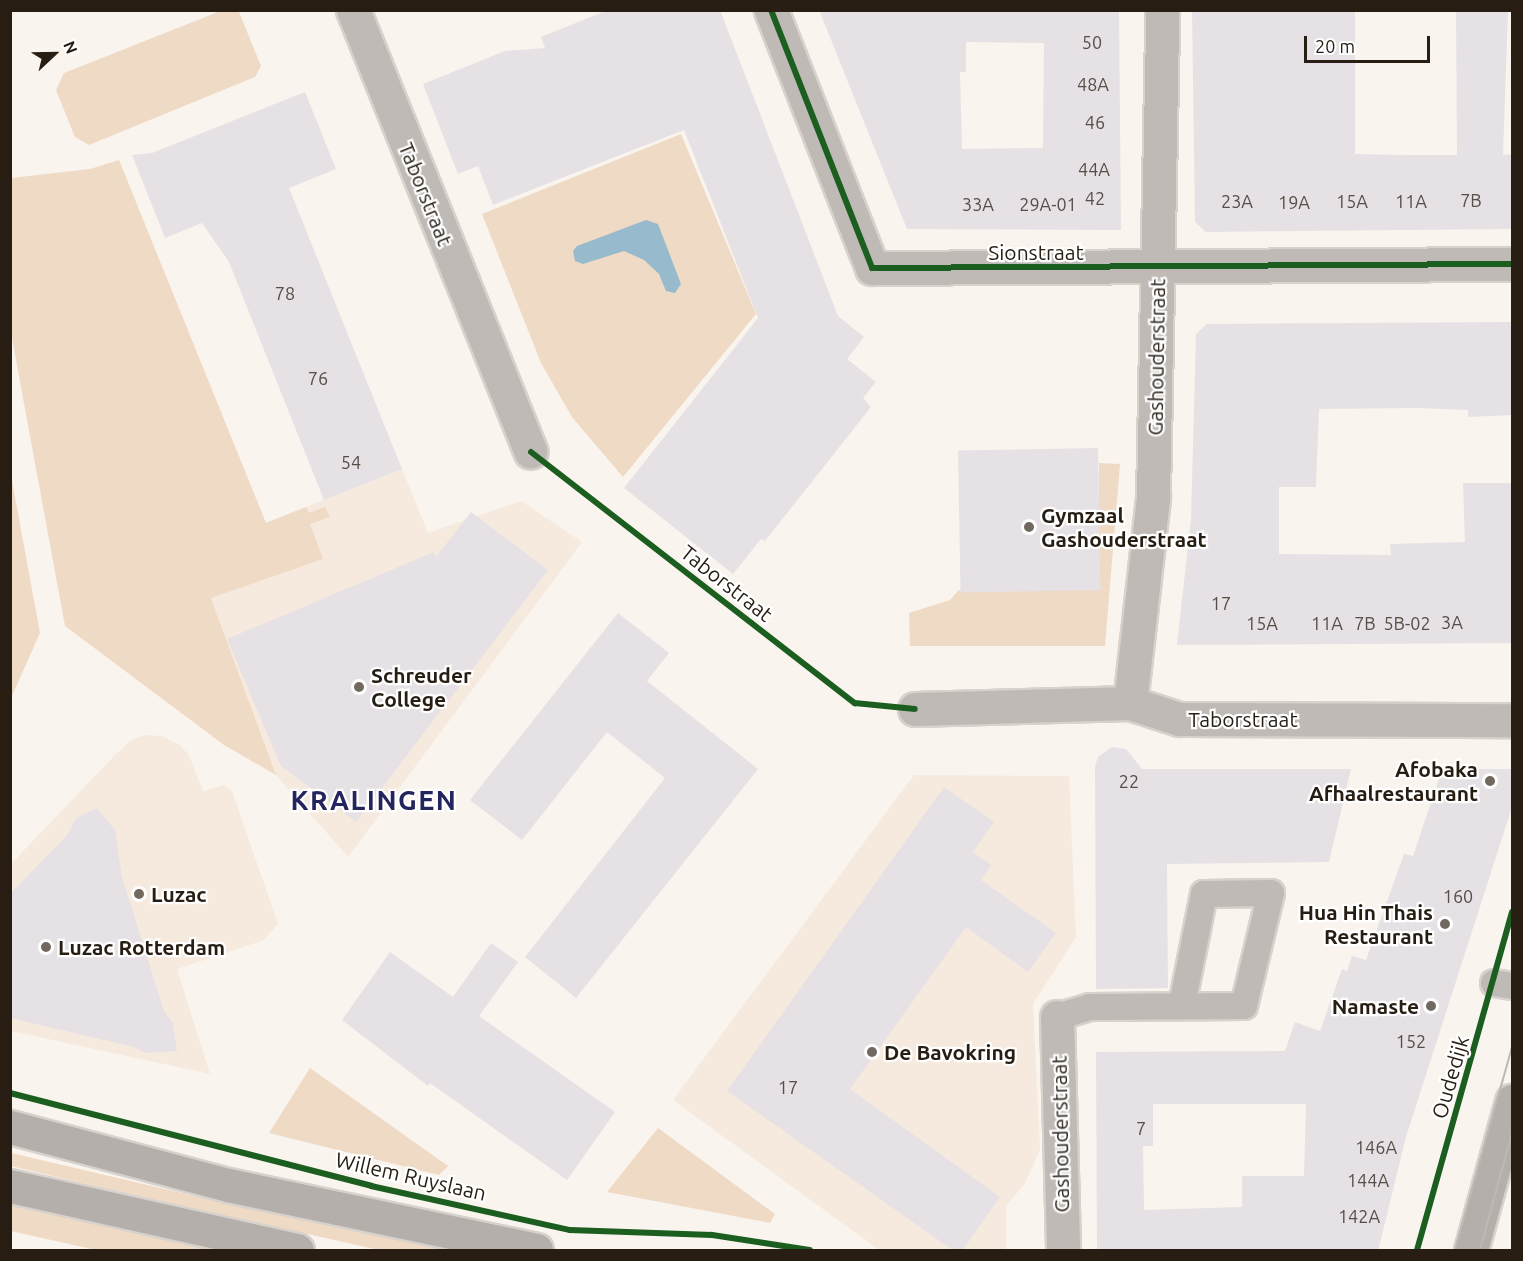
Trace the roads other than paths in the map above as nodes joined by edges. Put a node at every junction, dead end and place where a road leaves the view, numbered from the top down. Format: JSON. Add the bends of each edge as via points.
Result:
{"nodes":[{"id":1,"x":353,"y":10,"type":"edge"},
{"id":2,"x":771,"y":10,"type":"edge"},
{"id":3,"x":1162,"y":10,"type":"edge"},
{"id":4,"x":1512,"y":264,"type":"edge"},
{"id":5,"x":1157,"y":269,"type":"junction"},
{"id":6,"x":531,"y":452,"type":"dead end"},
{"id":7,"x":1130,"y":703,"type":"junction"},
{"id":8,"x":915,"y":709,"type":"dead end"},
{"id":9,"x":1512,"y":720,"type":"edge"},
{"id":10,"x":1182,"y":1005,"type":"junction"},
{"id":11,"x":1057,"y":1017,"type":"joint"},
{"id":12,"x":1512,"y":1101,"type":"edge"},
{"id":13,"x":10,"y":1127,"type":"edge"},
{"id":14,"x":10,"y":1186,"type":"edge"},
{"id":15,"x":297,"y":1251,"type":"edge"},
{"id":16,"x":536,"y":1251,"type":"edge"},
{"id":17,"x":1063,"y":1251,"type":"edge"},
{"id":18,"x":1471,"y":1251,"type":"edge"}],
"edges":[{"from":1,"to":6,"type":"street","name":"Taborstraat"},
{"from":2,"to":5,"type":"street","name":"Sionstraat","via":[[873,267]]},
{"from":3,"to":5,"type":"street","name":"Gashouderstraat"},
{"from":4,"to":5,"type":"street","name":"Sionstraat"},
{"from":5,"to":7,"type":"street","name":"Gashouderstraat","via":[[1153,497]]},
{"from":7,"to":8,"type":"street","name":"Taborstraat"},
{"from":7,"to":9,"type":"street","name":"Taborstraat","via":[[1179,719]]},
{"from":10,"to":10,"type":"lane","via":[[1244,1006],[1272,893],[1204,894]]},
{"from":10,"to":11,"type":"lane","via":[[1090,1007]]},
{"from":11,"to":17,"type":"street","name":"Gashouderstraat"},
{"from":12,"to":18,"type":"street"},
{"from":13,"to":16,"type":"street","via":[[228,1185]]},
{"from":14,"to":15,"type":"street"}]}
